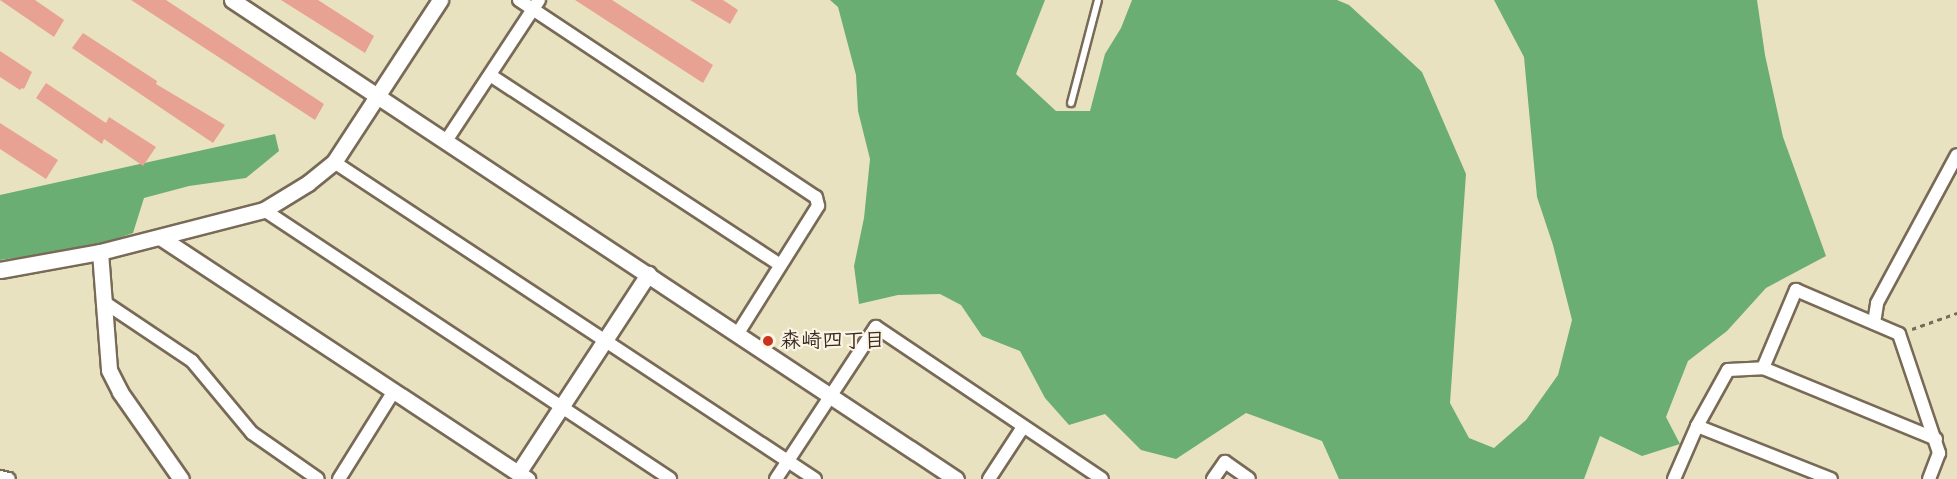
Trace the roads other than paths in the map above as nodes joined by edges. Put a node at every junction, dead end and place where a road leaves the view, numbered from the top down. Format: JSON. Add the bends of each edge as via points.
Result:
{"nodes":[{"id":1,"x":232,"y":0,"type":"edge"},
{"id":2,"x":440,"y":0,"type":"edge"},
{"id":3,"x":519,"y":0,"type":"edge"},
{"id":4,"x":1098,"y":0,"type":"edge"},
{"id":5,"x":536,"y":5,"type":"edge"},
{"id":6,"x":490,"y":75,"type":"junction"},
{"id":7,"x":378,"y":96,"type":"junction"},
{"id":8,"x":1071,"y":103,"type":"dead end"},
{"id":9,"x":446,"y":141,"type":"junction"},
{"id":10,"x":1957,"y":155,"type":"edge"},
{"id":11,"x":334,"y":162,"type":"junction"},
{"id":12,"x":264,"y":210,"type":"junction"},
{"id":13,"x":160,"y":237,"type":"junction"},
{"id":14,"x":100,"y":252,"type":"junction"},
{"id":15,"x":780,"y":266,"type":"junction"},
{"id":16,"x":0,"y":270,"type":"edge"},
{"id":17,"x":648,"y":274,"type":"junction"},
{"id":18,"x":104,"y":302,"type":"junction"},
{"id":19,"x":1874,"y":323,"type":"junction"},
{"id":20,"x":738,"y":333,"type":"junction"},
{"id":21,"x":605,"y":340,"type":"junction"},
{"id":22,"x":1763,"y":368,"type":"junction"},
{"id":23,"x":394,"y":391,"type":"junction"},
{"id":24,"x":831,"y":396,"type":"junction"},
{"id":25,"x":560,"y":407,"type":"junction"},
{"id":26,"x":1697,"y":426,"type":"junction"},
{"id":27,"x":1023,"y":427,"type":"junction"},
{"id":28,"x":1936,"y":439,"type":"junction"},
{"id":29,"x":788,"y":461,"type":"junction"},
{"id":30,"x":0,"y":477,"type":"edge"},
{"id":31,"x":520,"y":477,"type":"edge"},
{"id":32,"x":9,"y":479,"type":"edge"},
{"id":33,"x":181,"y":479,"type":"edge"},
{"id":34,"x":318,"y":479,"type":"edge"},
{"id":35,"x":339,"y":479,"type":"edge"},
{"id":36,"x":670,"y":479,"type":"edge"},
{"id":37,"x":776,"y":479,"type":"edge"},
{"id":38,"x":815,"y":479,"type":"edge"},
{"id":39,"x":956,"y":479,"type":"edge"},
{"id":40,"x":989,"y":479,"type":"edge"},
{"id":41,"x":1102,"y":479,"type":"edge"},
{"id":42,"x":1213,"y":479,"type":"edge"},
{"id":43,"x":1249,"y":479,"type":"edge"},
{"id":44,"x":1674,"y":479,"type":"edge"},
{"id":45,"x":1831,"y":479,"type":"edge"},
{"id":46,"x":1929,"y":479,"type":"edge"}],
"edges":[{"from":1,"to":7,"type":"street"},
{"from":2,"to":7,"type":"street"},
{"from":3,"to":5,"type":"street"},
{"from":4,"to":8,"type":"lane"},
{"from":5,"to":6,"type":"street"},
{"from":5,"to":15,"type":"street","via":[[816,197],[818,206]]},
{"from":6,"to":9,"type":"street"},
{"from":6,"to":15,"type":"street"},
{"from":7,"to":9,"type":"street"},
{"from":7,"to":11,"type":"street"},
{"from":9,"to":17,"type":"street"},
{"from":10,"to":19,"type":"street","via":[[1877,303]]},
{"from":11,"to":12,"type":"street"},
{"from":11,"to":21,"type":"street"},
{"from":12,"to":13,"type":"street"},
{"from":12,"to":25,"type":"street"},
{"from":13,"to":14,"type":"street"},
{"from":13,"to":23,"type":"street"},
{"from":14,"to":16,"type":"street"},
{"from":14,"to":18,"type":"street"},
{"from":15,"to":20,"type":"street"},
{"from":17,"to":20,"type":"street"},
{"from":17,"to":21,"type":"street"},
{"from":18,"to":33,"type":"street","via":[[109,370]]},
{"from":18,"to":34,"type":"street","via":[[192,361],[252,433]]},
{"from":19,"to":22,"type":"street","via":[[1796,290]]},
{"from":19,"to":28,"type":"street","via":[[1899,334]]},
{"from":20,"to":24,"type":"street"},
{"from":21,"to":25,"type":"street"},
{"from":21,"to":29,"type":"street"},
{"from":22,"to":26,"type":"street","via":[[1728,370]]},
{"from":22,"to":28,"type":"street"},
{"from":23,"to":31,"type":"street"},
{"from":23,"to":35,"type":"street"},
{"from":24,"to":27,"type":"street","via":[[876,327]]},
{"from":24,"to":29,"type":"street"},
{"from":24,"to":39,"type":"street"},
{"from":25,"to":31,"type":"street"},
{"from":25,"to":36,"type":"street"},
{"from":26,"to":44,"type":"street"},
{"from":26,"to":45,"type":"street"},
{"from":27,"to":40,"type":"street"},
{"from":27,"to":41,"type":"street"},
{"from":28,"to":46,"type":"street","via":[[1939,453]]},
{"from":29,"to":37,"type":"street"},
{"from":29,"to":38,"type":"street"},
{"from":30,"to":32,"type":"street"},
{"from":42,"to":43,"type":"street","via":[[1225,462]]}]}
